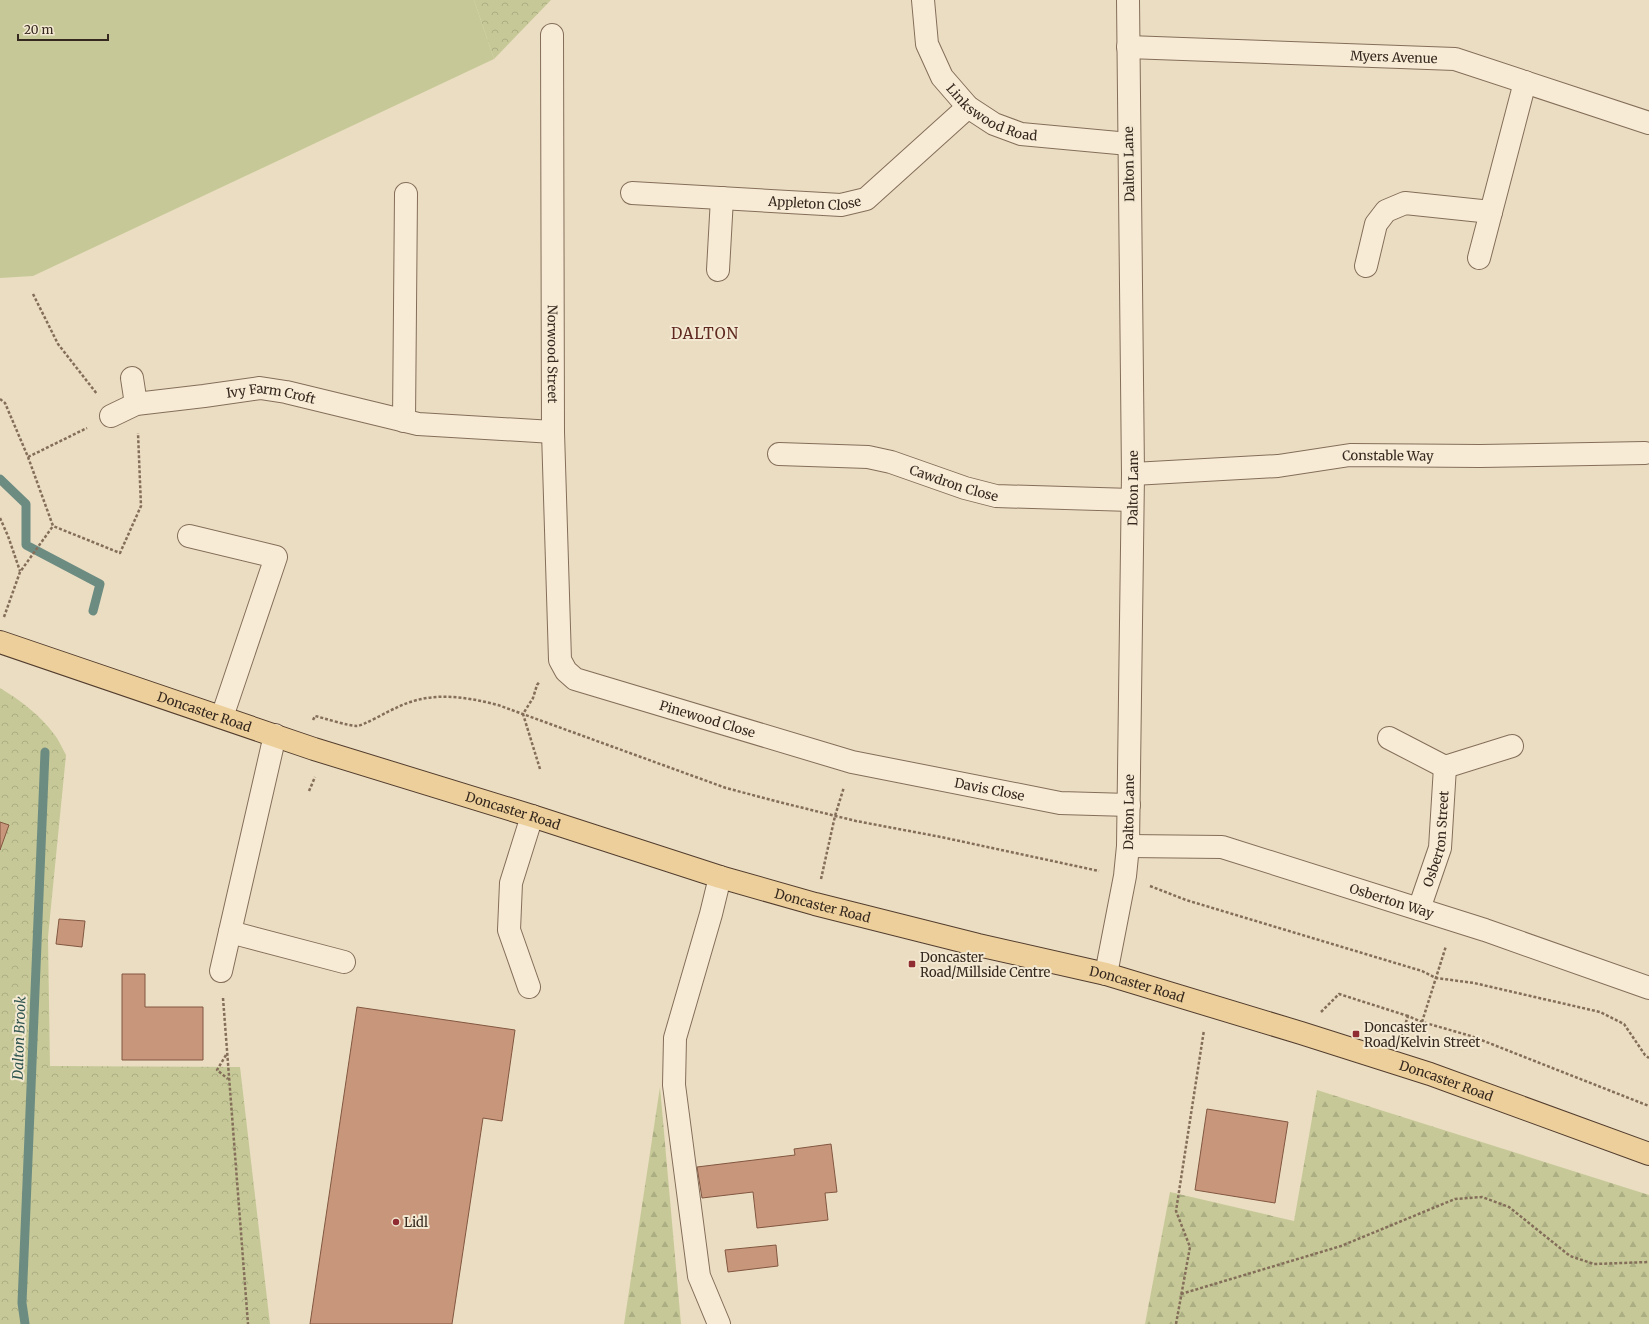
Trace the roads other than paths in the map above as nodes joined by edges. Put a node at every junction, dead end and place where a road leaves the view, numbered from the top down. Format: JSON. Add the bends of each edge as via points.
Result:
{"nodes":[{"id":1,"x":923,"y":0,"type":"edge"},
{"id":2,"x":1128,"y":0,"type":"edge"},
{"id":3,"x":552,"y":35,"type":"dead end"},
{"id":4,"x":1128,"y":47,"type":"junction"},
{"id":5,"x":1525,"y":82,"type":"junction"},
{"id":6,"x":968,"y":107,"type":"junction"},
{"id":7,"x":1649,"y":123,"type":"edge"},
{"id":8,"x":1129,"y":144,"type":"junction"},
{"id":9,"x":632,"y":193,"type":"dead end"},
{"id":10,"x":406,"y":194,"type":"dead end"},
{"id":11,"x":722,"y":198,"type":"junction"},
{"id":12,"x":1491,"y":212,"type":"junction"},
{"id":13,"x":1479,"y":258,"type":"dead end"},
{"id":14,"x":1366,"y":266,"type":"dead end"},
{"id":15,"x":718,"y":270,"type":"dead end"},
{"id":16,"x":132,"y":378,"type":"dead end"},
{"id":17,"x":136,"y":404,"type":"junction"},
{"id":18,"x":111,"y":416,"type":"road end"},
{"id":19,"x":404,"y":421,"type":"junction"},
{"id":20,"x":553,"y":432,"type":"junction"},
{"id":21,"x":1645,"y":452,"type":"dead end"},
{"id":22,"x":779,"y":454,"type":"dead end"},
{"id":23,"x":1133,"y":474,"type":"junction"},
{"id":24,"x":1132,"y":500,"type":"junction"},
{"id":25,"x":190,"y":536,"type":"dead end"},
{"id":26,"x":0,"y":642,"type":"edge"},
{"id":27,"x":563,"y":666,"type":"joint"},
{"id":28,"x":222,"y":717,"type":"junction"},
{"id":29,"x":275,"y":736,"type":"junction"},
{"id":30,"x":1389,"y":738,"type":"dead end"},
{"id":31,"x":1512,"y":746,"type":"dead end"},
{"id":32,"x":852,"y":762,"type":"joint"},
{"id":33,"x":1445,"y":767,"type":"junction"},
{"id":34,"x":1129,"y":805,"type":"junction"},
{"id":35,"x":532,"y":816,"type":"junction"},
{"id":36,"x":1128,"y":846,"type":"junction"},
{"id":37,"x":720,"y":877,"type":"junction"},
{"id":38,"x":1419,"y":909,"type":"junction"},
{"id":39,"x":230,"y":932,"type":"junction"},
{"id":40,"x":344,"y":962,"type":"dead end"},
{"id":41,"x":221,"y":971,"type":"road end"},
{"id":42,"x":1106,"y":974,"type":"junction"},
{"id":43,"x":529,"y":987,"type":"dead end"},
{"id":44,"x":1649,"y":988,"type":"edge"},
{"id":45,"x":1649,"y":1154,"type":"edge"},
{"id":46,"x":719,"y":1324,"type":"edge"}],
"edges":[{"from":1,"to":6,"type":"street","name":"Linkswood Road","via":[[927,44],[942,77]]},
{"from":2,"to":4,"type":"street","name":"Dalton Lane"},
{"from":3,"to":20,"type":"street","name":"Norwood Street"},
{"from":4,"to":5,"type":"street","name":"Myers Avenue","via":[[1455,59]]},
{"from":4,"to":8,"type":"street","name":"Dalton Lane"},
{"from":5,"to":7,"type":"street","name":"Myers Avenue"},
{"from":5,"to":12,"type":"street"},
{"from":6,"to":8,"type":"street","name":"Linkswood Road","via":[[994,124],[1021,134]]},
{"from":6,"to":11,"type":"street","name":"Appleton Close","via":[[866,199],[841,205]]},
{"from":8,"to":23,"type":"street","name":"Dalton Lane"},
{"from":9,"to":11,"type":"street","name":"Appleton Close"},
{"from":10,"to":19,"type":"street"},
{"from":11,"to":15,"type":"street"},
{"from":12,"to":13,"type":"street"},
{"from":12,"to":14,"type":"street","via":[[1405,203],[1386,211],[1376,224]]},
{"from":16,"to":17,"type":"street"},
{"from":17,"to":18,"type":"street","name":"Ivy Farm Croft"},
{"from":17,"to":19,"type":"street","name":"Ivy Farm Croft","via":[[260,388]]},
{"from":19,"to":20,"type":"street","name":"Ivy Farm Croft"},
{"from":20,"to":27,"type":"street","name":"Norwood Street"},
{"from":21,"to":23,"type":"street","name":"Constable Way","via":[[1480,456],[1350,455],[1278,466]]},
{"from":22,"to":24,"type":"street","name":"Cawdron Close","via":[[868,457],[996,496]]},
{"from":23,"to":24,"type":"street","name":"Dalton Lane"},
{"from":24,"to":34,"type":"street","name":"Dalton Lane"},
{"from":25,"to":28,"type":"street","via":[[276,557]]},
{"from":26,"to":28,"type":"main road","name":"Doncaster Road"},
{"from":27,"to":32,"type":"street","name":"Pinewood Close","via":[[575,679]]},
{"from":28,"to":29,"type":"main road","name":"Doncaster Road"},
{"from":29,"to":35,"type":"main road","name":"Doncaster Road"},
{"from":29,"to":39,"type":"street"},
{"from":30,"to":33,"type":"street"},
{"from":31,"to":33,"type":"street"},
{"from":32,"to":34,"type":"street","name":"Davis Close","via":[[1060,803]]},
{"from":33,"to":38,"type":"street","name":"Osberton Street","via":[[1440,848]]},
{"from":34,"to":36,"type":"street","name":"Dalton Lane"},
{"from":35,"to":37,"type":"main road","name":"Doncaster Road"},
{"from":35,"to":43,"type":"street","via":[[511,883],[510,930]]},
{"from":36,"to":38,"type":"street","name":"Osberton Way","via":[[1222,847]]},
{"from":36,"to":42,"type":"street","name":"Dalton Lane","via":[[1125,876]]},
{"from":37,"to":42,"type":"main road","name":"Doncaster Road","via":[[815,904]]},
{"from":37,"to":46,"type":"street","via":[[675,1038],[674,1085],[699,1276]]},
{"from":38,"to":44,"type":"street","name":"Osberton Way"},
{"from":39,"to":40,"type":"street"},
{"from":39,"to":41,"type":"street"},
{"from":42,"to":45,"type":"main road","name":"Doncaster Road","via":[[1430,1074]]}]}
